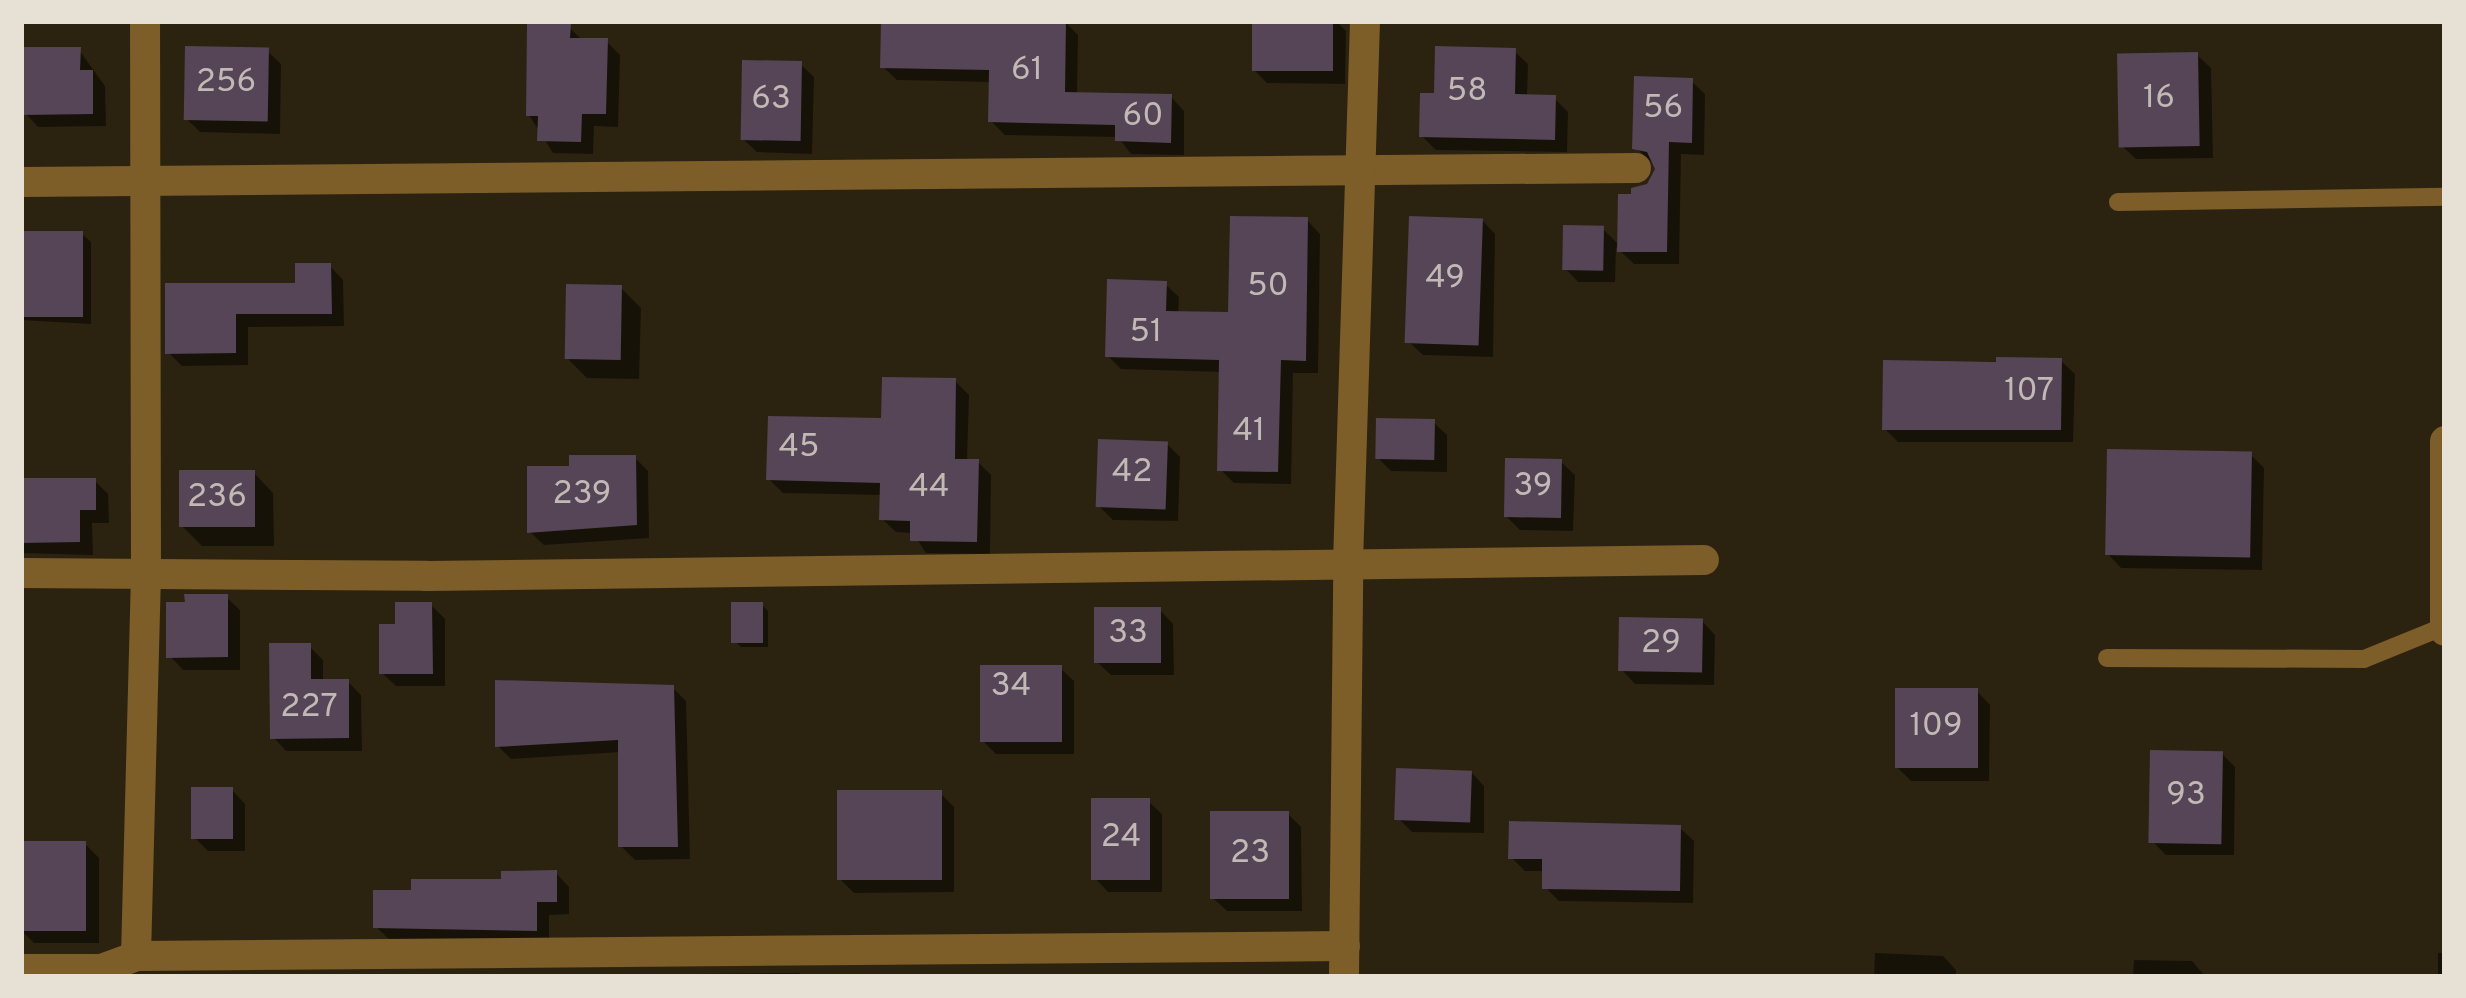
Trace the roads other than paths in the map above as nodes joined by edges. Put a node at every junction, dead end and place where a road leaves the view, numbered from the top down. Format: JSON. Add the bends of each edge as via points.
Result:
{"nodes":[{"id":1,"x":146,"y":21,"type":"edge"},
{"id":2,"x":1365,"y":21,"type":"edge"},
{"id":3,"x":1636,"y":168,"type":"dead end"},
{"id":4,"x":1362,"y":170,"type":"junction"},
{"id":5,"x":147,"y":181,"type":"junction"},
{"id":6,"x":21,"y":182,"type":"edge"},
{"id":7,"x":2445,"y":197,"type":"edge"},
{"id":8,"x":2119,"y":202,"type":"dead end"},
{"id":9,"x":2445,"y":441,"type":"edge"},
{"id":10,"x":1704,"y":560,"type":"dead end"},
{"id":11,"x":1348,"y":563,"type":"junction"},
{"id":12,"x":21,"y":573,"type":"edge"},
{"id":13,"x":146,"y":573,"type":"junction"},
{"id":14,"x":2444,"y":629,"type":"edge"},
{"id":15,"x":2107,"y":658,"type":"dead end"},
{"id":16,"x":136,"y":956,"type":"junction"},
{"id":17,"x":1345,"y":962,"type":"edge"},
{"id":18,"x":21,"y":970,"type":"edge"}],
"edges":[{"from":1,"to":5,"type":"street"},
{"from":2,"to":4,"type":"street"},
{"from":3,"to":4,"type":"street"},
{"from":4,"to":5,"type":"street"},
{"from":4,"to":11,"type":"street"},
{"from":5,"to":6,"type":"street"},
{"from":5,"to":13,"type":"street"},
{"from":7,"to":8,"type":"lane"},
{"from":9,"to":14,"type":"street"},
{"from":10,"to":11,"type":"street"},
{"from":11,"to":13,"type":"street"},
{"from":11,"to":17,"type":"street"},
{"from":12,"to":13,"type":"street"},
{"from":13,"to":16,"type":"street"},
{"from":14,"to":15,"type":"lane","via":[[2365,659]]},
{"from":16,"to":17,"type":"street"},
{"from":16,"to":18,"type":"street","via":[[100,969]]}]}
